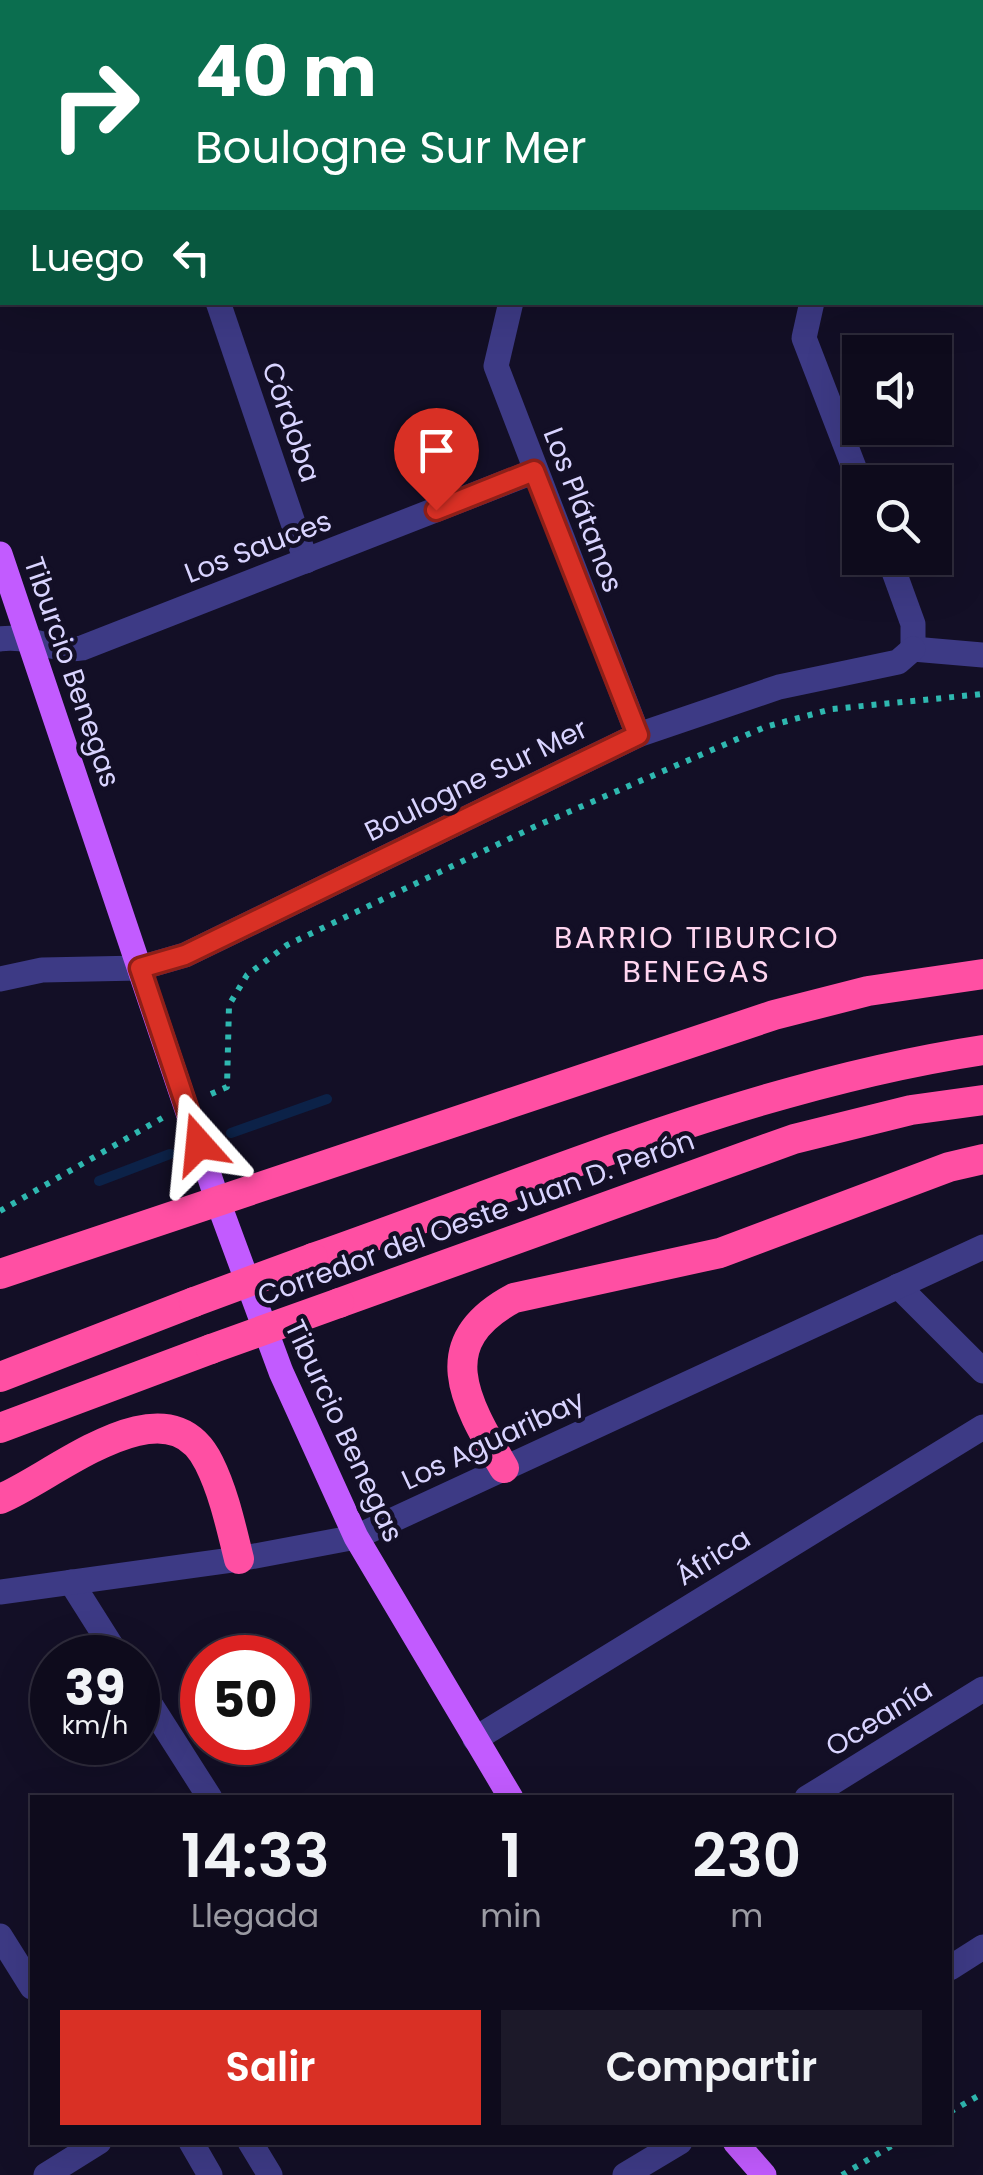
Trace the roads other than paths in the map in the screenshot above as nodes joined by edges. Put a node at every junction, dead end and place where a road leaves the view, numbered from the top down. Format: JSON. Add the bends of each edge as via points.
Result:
{"nodes":[{"id":1,"x":219,"y":305,"type":"edge"},
{"id":2,"x":510,"y":305,"type":"edge"},
{"id":3,"x":811,"y":305,"type":"edge"},
{"id":4,"x":853,"y":465,"type":"edge"},
{"id":5,"x":534,"y":471,"type":"junction"},
{"id":6,"x":0,"y":554,"type":"edge"},
{"id":7,"x":306,"y":561,"type":"junction"},
{"id":8,"x":895,"y":575,"type":"edge"},
{"id":9,"x":29,"y":638,"type":"junction"},
{"id":10,"x":0,"y":639,"type":"edge"},
{"id":11,"x":912,"y":648,"type":"junction"},
{"id":12,"x":983,"y":654,"type":"edge"},
{"id":13,"x":638,"y":735,"type":"junction"},
{"id":14,"x":140,"y":968,"type":"junction"},
{"id":15,"x":983,"y":974,"type":"edge"},
{"id":16,"x":0,"y":979,"type":"edge"},
{"id":17,"x":983,"y":1050,"type":"edge"},
{"id":18,"x":983,"y":1100,"type":"edge"},
{"id":19,"x":983,"y":1160,"type":"edge"},
{"id":20,"x":217,"y":1200,"type":"junction"},
{"id":21,"x":983,"y":1246,"type":"edge"},
{"id":22,"x":0,"y":1274,"type":"edge"},
{"id":23,"x":898,"y":1286,"type":"junction"},
{"id":24,"x":983,"y":1371,"type":"edge"},
{"id":25,"x":0,"y":1377,"type":"edge"},
{"id":26,"x":983,"y":1427,"type":"edge"},
{"id":27,"x":0,"y":1428,"type":"edge"},
{"id":28,"x":504,"y":1468,"type":"junction"},
{"id":29,"x":0,"y":1500,"type":"edge"},
{"id":30,"x":356,"y":1537,"type":"junction"},
{"id":31,"x":240,"y":1559,"type":"junction"},
{"id":32,"x":71,"y":1582,"type":"junction"},
{"id":33,"x":0,"y":1592,"type":"edge"},
{"id":34,"x":105,"y":1635,"type":"edge"},
{"id":35,"x":983,"y":1689,"type":"edge"},
{"id":36,"x":160,"y":1720,"type":"edge"},
{"id":37,"x":475,"y":1739,"type":"junction"},
{"id":38,"x":208,"y":1795,"type":"edge"},
{"id":39,"x":509,"y":1795,"type":"edge"},
{"id":40,"x":812,"y":1795,"type":"edge"},
{"id":41,"x":0,"y":1936,"type":"edge"},
{"id":42,"x":983,"y":1947,"type":"edge"},
{"id":43,"x":952,"y":1967,"type":"edge"},
{"id":44,"x":30,"y":1984,"type":"edge"},
{"id":45,"x":95,"y":2145,"type":"edge"},
{"id":46,"x":193,"y":2145,"type":"edge"},
{"id":47,"x":252,"y":2145,"type":"edge"},
{"id":48,"x":675,"y":2145,"type":"edge"},
{"id":49,"x":737,"y":2145,"type":"edge"},
{"id":50,"x":761,"y":2172,"type":"edge"},
{"id":51,"x":46,"y":2175,"type":"edge"},
{"id":52,"x":210,"y":2175,"type":"edge"},
{"id":53,"x":270,"y":2175,"type":"edge"},
{"id":54,"x":625,"y":2175,"type":"edge"}],
"edges":[{"from":1,"to":7,"type":"street","name":"Córdoba"},
{"from":2,"to":5,"type":"street","name":"Los Plátanos","via":[[496,366]]},
{"from":3,"to":4,"type":"street","via":[[804,338]]},
{"from":5,"to":7,"type":"street","name":"Los Sauces"},
{"from":5,"to":13,"type":"street","name":"Los Plátanos"},
{"from":6,"to":9,"type":"main road","name":"Tiburcio Benegas"},
{"from":7,"to":9,"type":"street","name":"Los Sauces","via":[[82,648],[59,649]]},
{"from":8,"to":11,"type":"street","via":[[914,624]]},
{"from":9,"to":10,"type":"street","name":"Los Sauces"},
{"from":9,"to":14,"type":"main road","name":"Tiburcio Benegas"},
{"from":11,"to":12,"type":"street","name":"Boulogne Sur Mer"},
{"from":11,"to":13,"type":"street","name":"Boulogne Sur Mer","via":[[898,662],[778,687]]},
{"from":13,"to":14,"type":"street","name":"Boulogne Sur Mer","via":[[185,955]]},
{"from":14,"to":16,"type":"street","name":"Boulogne Sur Mer","via":[[42,970]]},
{"from":14,"to":20,"type":"main road","name":"Tiburcio Benegas"},
{"from":15,"to":20,"type":"highway","via":[[774,1014]]},
{"from":17,"to":25,"type":"highway","name":"Corredor del Oeste Juan D. Perón","bridge":true,"via":[[846,1077],[695,1122]]},
{"from":18,"to":27,"type":"highway","name":"Corredor del Oeste Juan D. Perón","bridge":true,"via":[[794,1139]]},
{"from":19,"to":28,"type":"highway","via":[[949,1166],[720,1253],[514,1298],[488,1312],[466,1335],[462,1372],[478,1422]]},
{"from":20,"to":22,"type":"highway"},
{"from":20,"to":30,"type":"main road","name":"Tiburcio Benegas","via":[[287,1388]]},
{"from":21,"to":23,"type":"street","name":"Los Aguaribay"},
{"from":23,"to":24,"type":"street"},
{"from":23,"to":28,"type":"street","name":"Los Aguaribay"},
{"from":26,"to":37,"type":"street","name":"África"},
{"from":28,"to":30,"type":"street","name":"Los Aguaribay"},
{"from":29,"to":31,"type":"highway","via":[[135,1428],[161,1428],[207,1458]]},
{"from":30,"to":31,"type":"street","name":"Los Aguaribay"},
{"from":30,"to":37,"type":"main road","name":"Tiburcio Benegas"},
{"from":31,"to":32,"type":"street","name":"Los Aguaribay"},
{"from":32,"to":33,"type":"street","name":"Los Aguaribay"},
{"from":32,"to":34,"type":"street"},
{"from":35,"to":40,"type":"street","name":"Oceanía"},
{"from":36,"to":38,"type":"street"},
{"from":37,"to":39,"type":"main road","name":"Tiburcio Benegas"},
{"from":41,"to":44,"type":"street"},
{"from":42,"to":43,"type":"street"},
{"from":45,"to":51,"type":"street"},
{"from":46,"to":52,"type":"street"},
{"from":47,"to":53,"type":"street"},
{"from":48,"to":54,"type":"street"},
{"from":49,"to":50,"type":"main road"}]}
